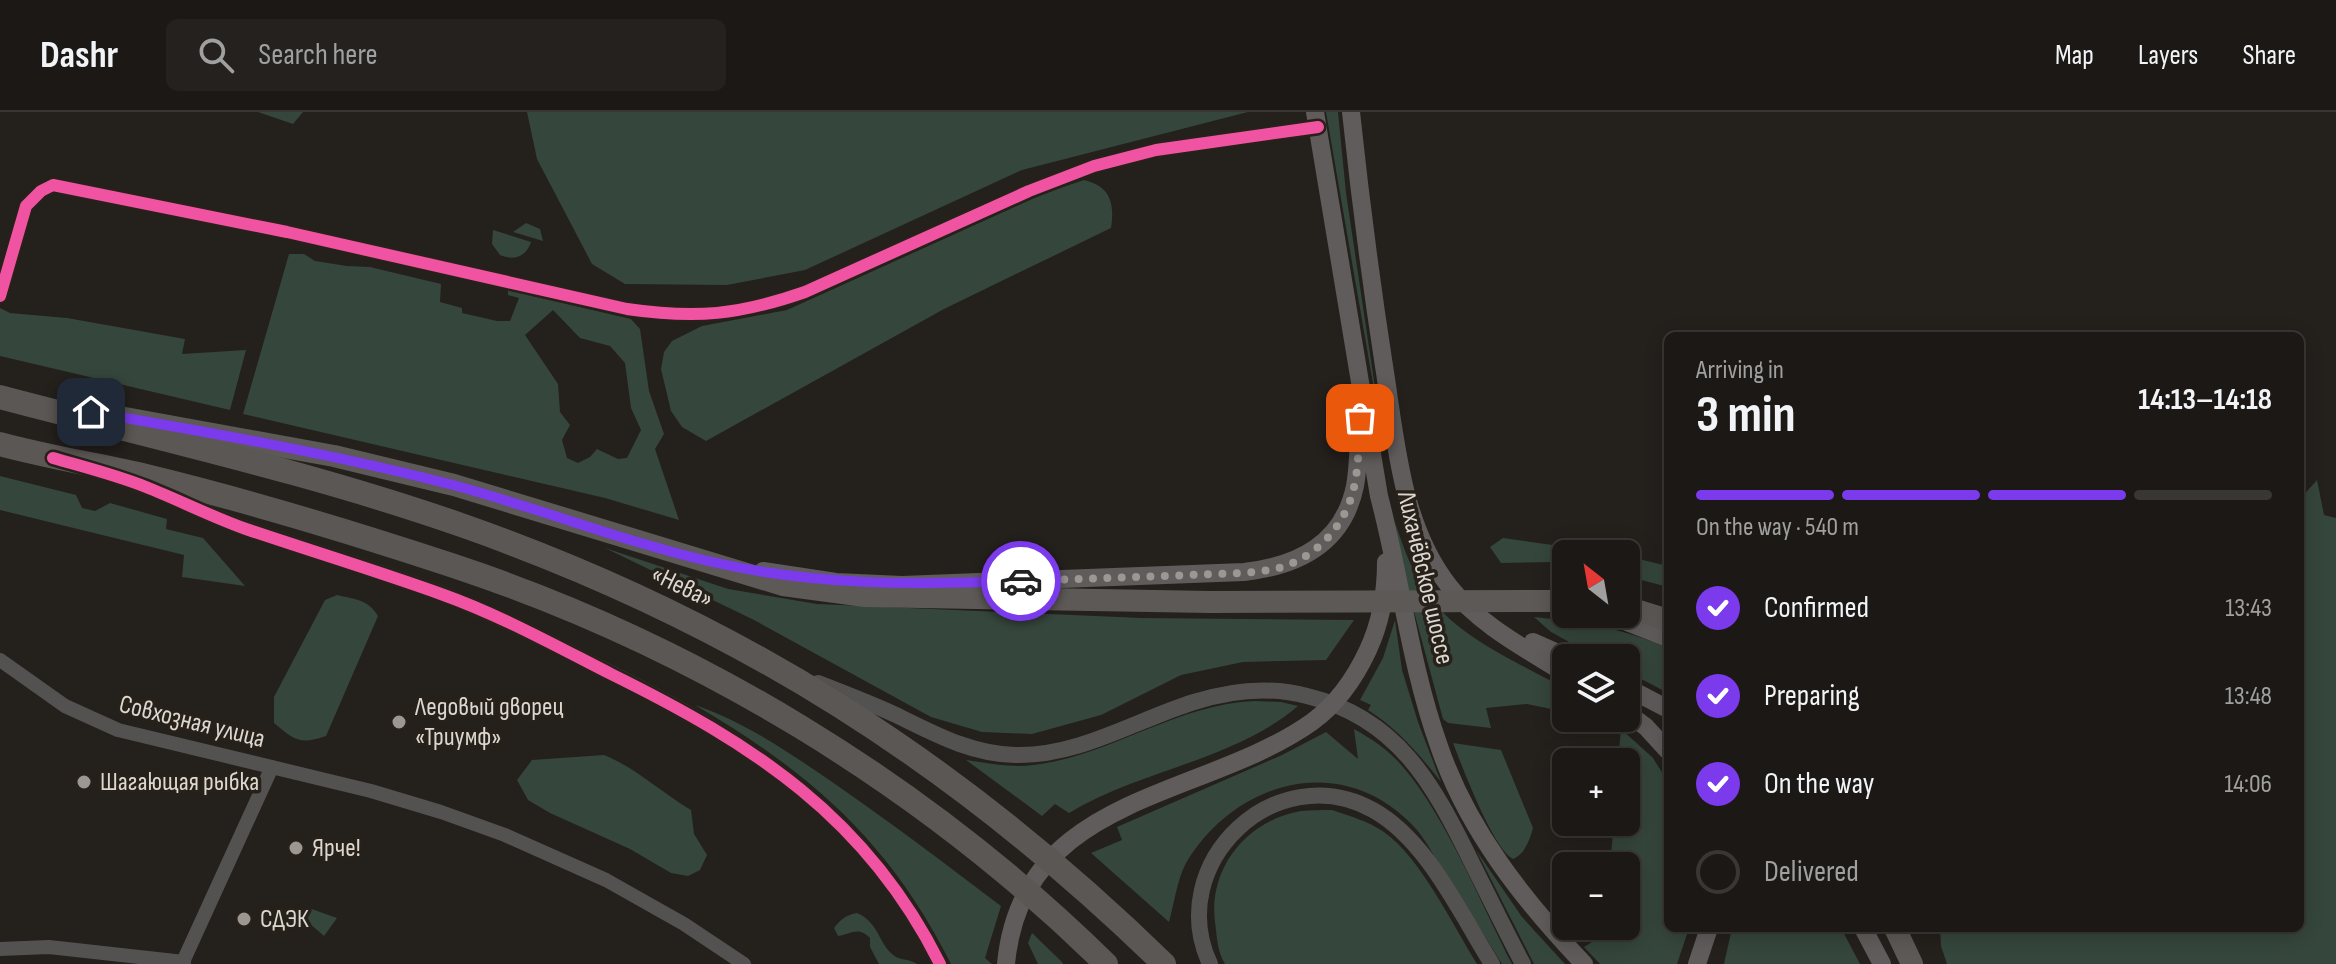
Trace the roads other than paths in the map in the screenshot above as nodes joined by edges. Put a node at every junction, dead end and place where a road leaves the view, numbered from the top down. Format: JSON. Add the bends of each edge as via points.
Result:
{"nodes":[{"id":1,"x":1351,"y":112,"type":"edge"},
{"id":2,"x":1316,"y":120,"type":"edge"},
{"id":3,"x":0,"y":296,"type":"edge"},
{"id":4,"x":1358,"y":372,"type":"junction"},
{"id":5,"x":0,"y":396,"type":"edge"},
{"id":6,"x":0,"y":444,"type":"edge"},
{"id":7,"x":53,"y":458,"type":"junction"},
{"id":8,"x":1379,"y":496,"type":"junction"},
{"id":9,"x":708,"y":561,"type":"junction"},
{"id":10,"x":1552,"y":602,"type":"edge"},
{"id":11,"x":1640,"y":611,"type":"edge"},
{"id":12,"x":1483,"y":619,"type":"junction"},
{"id":13,"x":1664,"y":619,"type":"edge"},
{"id":14,"x":1640,"y":627,"type":"edge"},
{"id":15,"x":1664,"y":636,"type":"edge"},
{"id":16,"x":1552,"y":650,"type":"edge"},
{"id":17,"x":0,"y":660,"type":"edge"},
{"id":18,"x":772,"y":664,"type":"junction"},
{"id":19,"x":1552,"y":665,"type":"edge"},
{"id":20,"x":1640,"y":694,"type":"edge"},
{"id":21,"x":1664,"y":707,"type":"edge"},
{"id":22,"x":1640,"y":722,"type":"edge"},
{"id":23,"x":1664,"y":747,"type":"edge"},
{"id":24,"x":272,"y":767,"type":"junction"},
{"id":25,"x":1708,"y":932,"type":"edge"},
{"id":26,"x":1865,"y":932,"type":"edge"},
{"id":27,"x":1897,"y":932,"type":"edge"},
{"id":28,"x":0,"y":949,"type":"edge"},
{"id":29,"x":1007,"y":957,"type":"edge"},
{"id":30,"x":1879,"y":960,"type":"edge"},
{"id":31,"x":183,"y":963,"type":"edge"},
{"id":32,"x":744,"y":964,"type":"edge"},
{"id":33,"x":940,"y":964,"type":"edge"},
{"id":34,"x":1106,"y":964,"type":"edge"},
{"id":35,"x":1164,"y":964,"type":"edge"},
{"id":36,"x":1210,"y":964,"type":"edge"},
{"id":37,"x":1492,"y":964,"type":"edge"},
{"id":38,"x":1523,"y":964,"type":"edge"},
{"id":39,"x":1584,"y":964,"type":"edge"},
{"id":40,"x":1697,"y":964,"type":"edge"},
{"id":41,"x":1912,"y":964,"type":"edge"}],
"edges":[{"from":1,"to":12,"type":"main road","via":[[1374,300],[1414,521],[1449,586]]},
{"from":2,"to":3,"type":"street","via":[[1094,166],[805,292],[713,315],[627,309],[53,185],[26,206]]},
{"from":2,"to":4,"type":"main road","name":"Лихачёвское шоссе"},
{"from":4,"to":8,"type":"main road","name":"Лихачёвское шоссе"},
{"from":4,"to":9,"type":"main road","via":[[1360,418],[1350,504],[1323,543],[1283,567],[902,585],[836,582]]},
{"from":5,"to":9,"type":"highway","via":[[334,456],[454,485]]},
{"from":5,"to":18,"type":"highway","name":"«Нева»","via":[[463,525],[645,599]]},
{"from":6,"to":7,"type":"highway"},
{"from":7,"to":33,"type":"street","via":[[444,595],[537,636],[725,734],[774,767],[842,825],[899,894]]},
{"from":7,"to":34,"type":"highway","via":[[145,476],[454,566],[705,672],[882,780],[1025,890]]},
{"from":8,"to":29,"type":"main road","via":[[1383,602],[1376,634],[1348,688],[1291,734],[1130,803],[1061,848],[1034,879],[1017,912]]},
{"from":8,"to":39,"type":"main road","name":"Лихачёвское шоссе","via":[[1407,630],[1449,772],[1501,865]]},
{"from":9,"to":10,"type":"highway","via":[[783,585],[865,596]]},
{"from":11,"to":13,"type":"highway"},
{"from":12,"to":16,"type":"main road"},
{"from":12,"to":19,"type":"main road"},
{"from":14,"to":15,"type":"main road"},
{"from":17,"to":24,"type":"street","name":"Совхозная улица","via":[[92,720]]},
{"from":18,"to":35,"type":"highway","name":"«Нева»","via":[[845,707],[992,811]]},
{"from":18,"to":38,"type":"street","via":[[971,749],[1018,755],[1075,745],[1213,697],[1254,690],[1329,702],[1357,714],[1399,746],[1423,774]]},
{"from":20,"to":21,"type":"main road"},
{"from":22,"to":23,"type":"main road"},
{"from":24,"to":31,"type":"street","name":"Совхозная улица"},
{"from":24,"to":32,"type":"street","via":[[385,795],[505,835],[606,880]]},
{"from":25,"to":40,"type":"main road"},
{"from":26,"to":30,"type":"main road"},
{"from":27,"to":41,"type":"highway"},
{"from":28,"to":31,"type":"street","via":[[49,947]]},
{"from":36,"to":37,"type":"street","via":[[1199,931],[1199,908],[1202,885],[1218,851],[1260,811],[1324,797],[1370,808],[1407,835]]}]}
